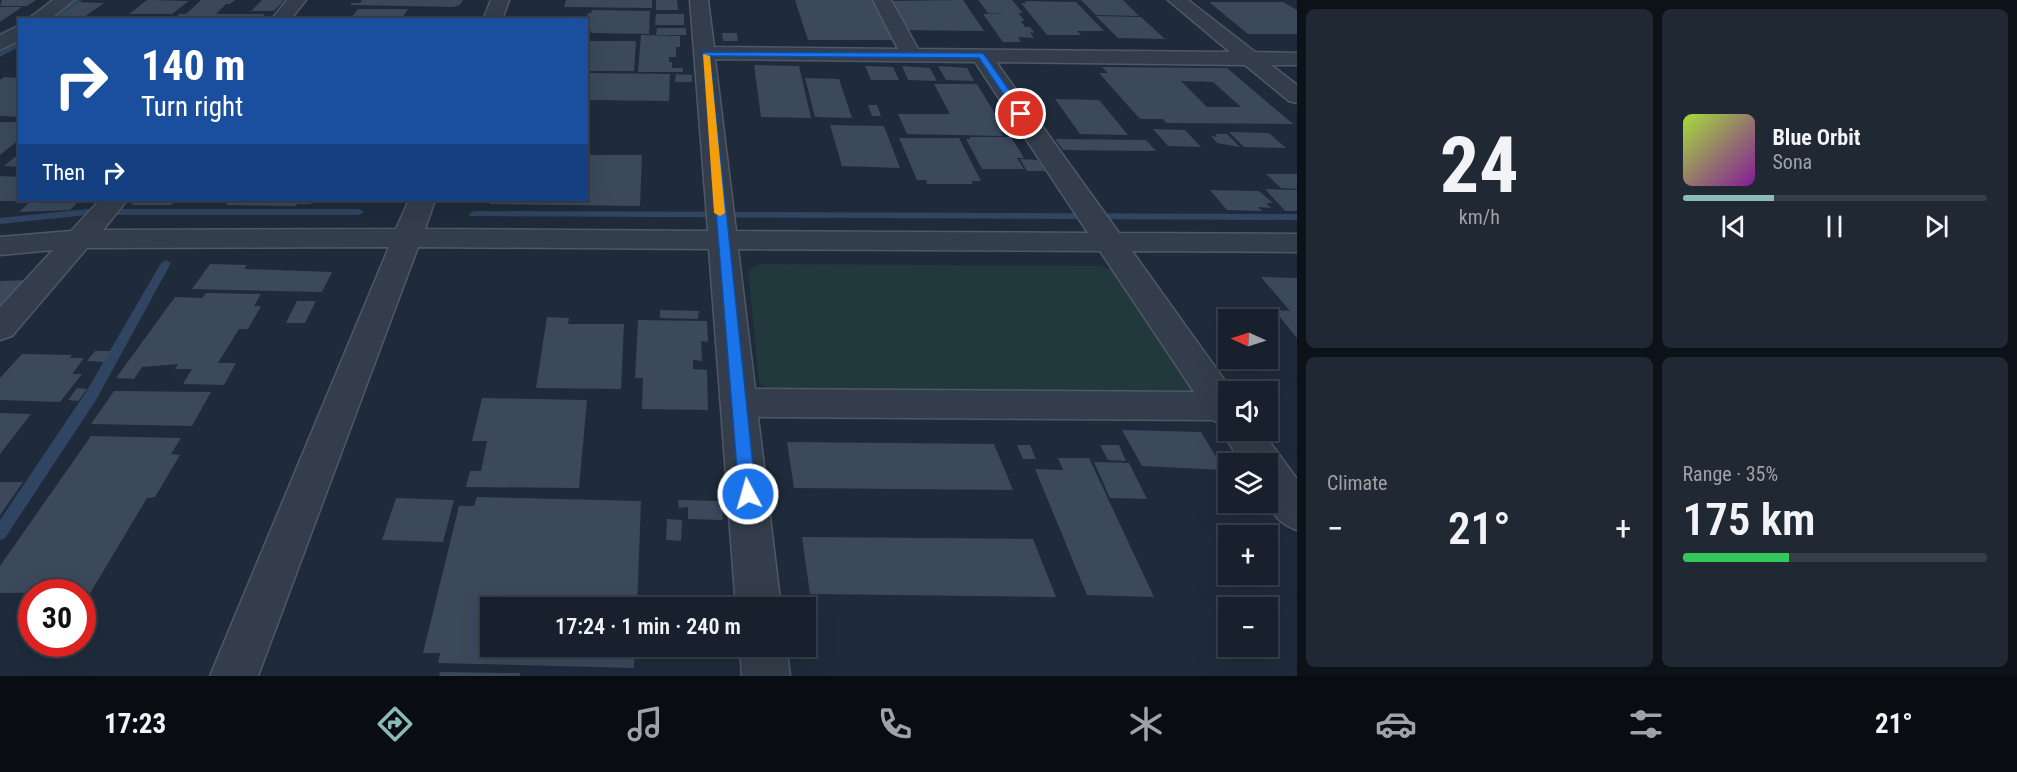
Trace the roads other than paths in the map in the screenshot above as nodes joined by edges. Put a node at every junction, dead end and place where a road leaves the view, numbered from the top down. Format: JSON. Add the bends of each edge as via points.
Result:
{"nodes":[{"id":1,"x":65,"y":0,"type":"edge"},
{"id":2,"x":297,"y":0,"type":"edge"},
{"id":3,"x":500,"y":0,"type":"edge"},
{"id":4,"x":699,"y":0,"type":"edge"},
{"id":5,"x":882,"y":0,"type":"edge"},
{"id":6,"x":1177,"y":0,"type":"edge"},
{"id":7,"x":39,"y":18,"type":"edge"},
{"id":8,"x":282,"y":18,"type":"edge"},
{"id":9,"x":493,"y":18,"type":"edge"},
{"id":10,"x":18,"y":34,"type":"edge"},
{"id":11,"x":6,"y":50,"type":"edge"},
{"id":12,"x":706,"y":54,"type":"junction"},
{"id":13,"x":911,"y":55,"type":"junction"},
{"id":14,"x":981,"y":56,"type":"junction"},
{"id":15,"x":1250,"y":58,"type":"junction"},
{"id":16,"x":1297,"y":59,"type":"edge"},
{"id":17,"x":1297,"y":96,"type":"edge"},
{"id":18,"x":422,"y":201,"type":"edge"},
{"id":19,"x":100,"y":215,"type":"edge"},
{"id":20,"x":721,"y":223,"type":"junction"},
{"id":21,"x":1097,"y":224,"type":"junction"},
{"id":22,"x":407,"y":238,"type":"junction"},
{"id":23,"x":1297,"y":243,"type":"edge"},
{"id":24,"x":0,"y":246,"type":"edge"},
{"id":25,"x":0,"y":328,"type":"edge"},
{"id":26,"x":1218,"y":398,"type":"edge"},
{"id":27,"x":738,"y":403,"type":"junction"},
{"id":28,"x":1218,"y":417,"type":"edge"},
{"id":29,"x":1278,"y":484,"type":"edge"},
{"id":30,"x":1297,"y":512,"type":"edge"},
{"id":31,"x":758,"y":597,"type":"edge"},
{"id":32,"x":764,"y":657,"type":"edge"},
{"id":33,"x":234,"y":676,"type":"edge"},
{"id":34,"x":766,"y":676,"type":"edge"}],
"edges":[{"from":1,"to":7,"type":"street"},
{"from":2,"to":8,"type":"street"},
{"from":3,"to":9,"type":"street"},
{"from":4,"to":12,"type":"street"},
{"from":5,"to":13,"type":"street"},
{"from":6,"to":15,"type":"street"},
{"from":10,"to":11,"type":"street"},
{"from":12,"to":13,"type":"street"},
{"from":12,"to":20,"type":"street"},
{"from":13,"to":14,"type":"street"},
{"from":14,"to":15,"type":"street"},
{"from":14,"to":21,"type":"street"},
{"from":15,"to":16,"type":"street"},
{"from":15,"to":17,"type":"street"},
{"from":18,"to":22,"type":"street"},
{"from":19,"to":22,"type":"street"},
{"from":19,"to":24,"type":"street"},
{"from":19,"to":25,"type":"street"},
{"from":20,"to":21,"type":"street"},
{"from":20,"to":22,"type":"street"},
{"from":20,"to":27,"type":"street"},
{"from":21,"to":23,"type":"street"},
{"from":21,"to":26,"type":"street"},
{"from":22,"to":33,"type":"street"},
{"from":27,"to":28,"type":"street"},
{"from":27,"to":31,"type":"street"},
{"from":29,"to":30,"type":"street"},
{"from":32,"to":34,"type":"street"}]}
